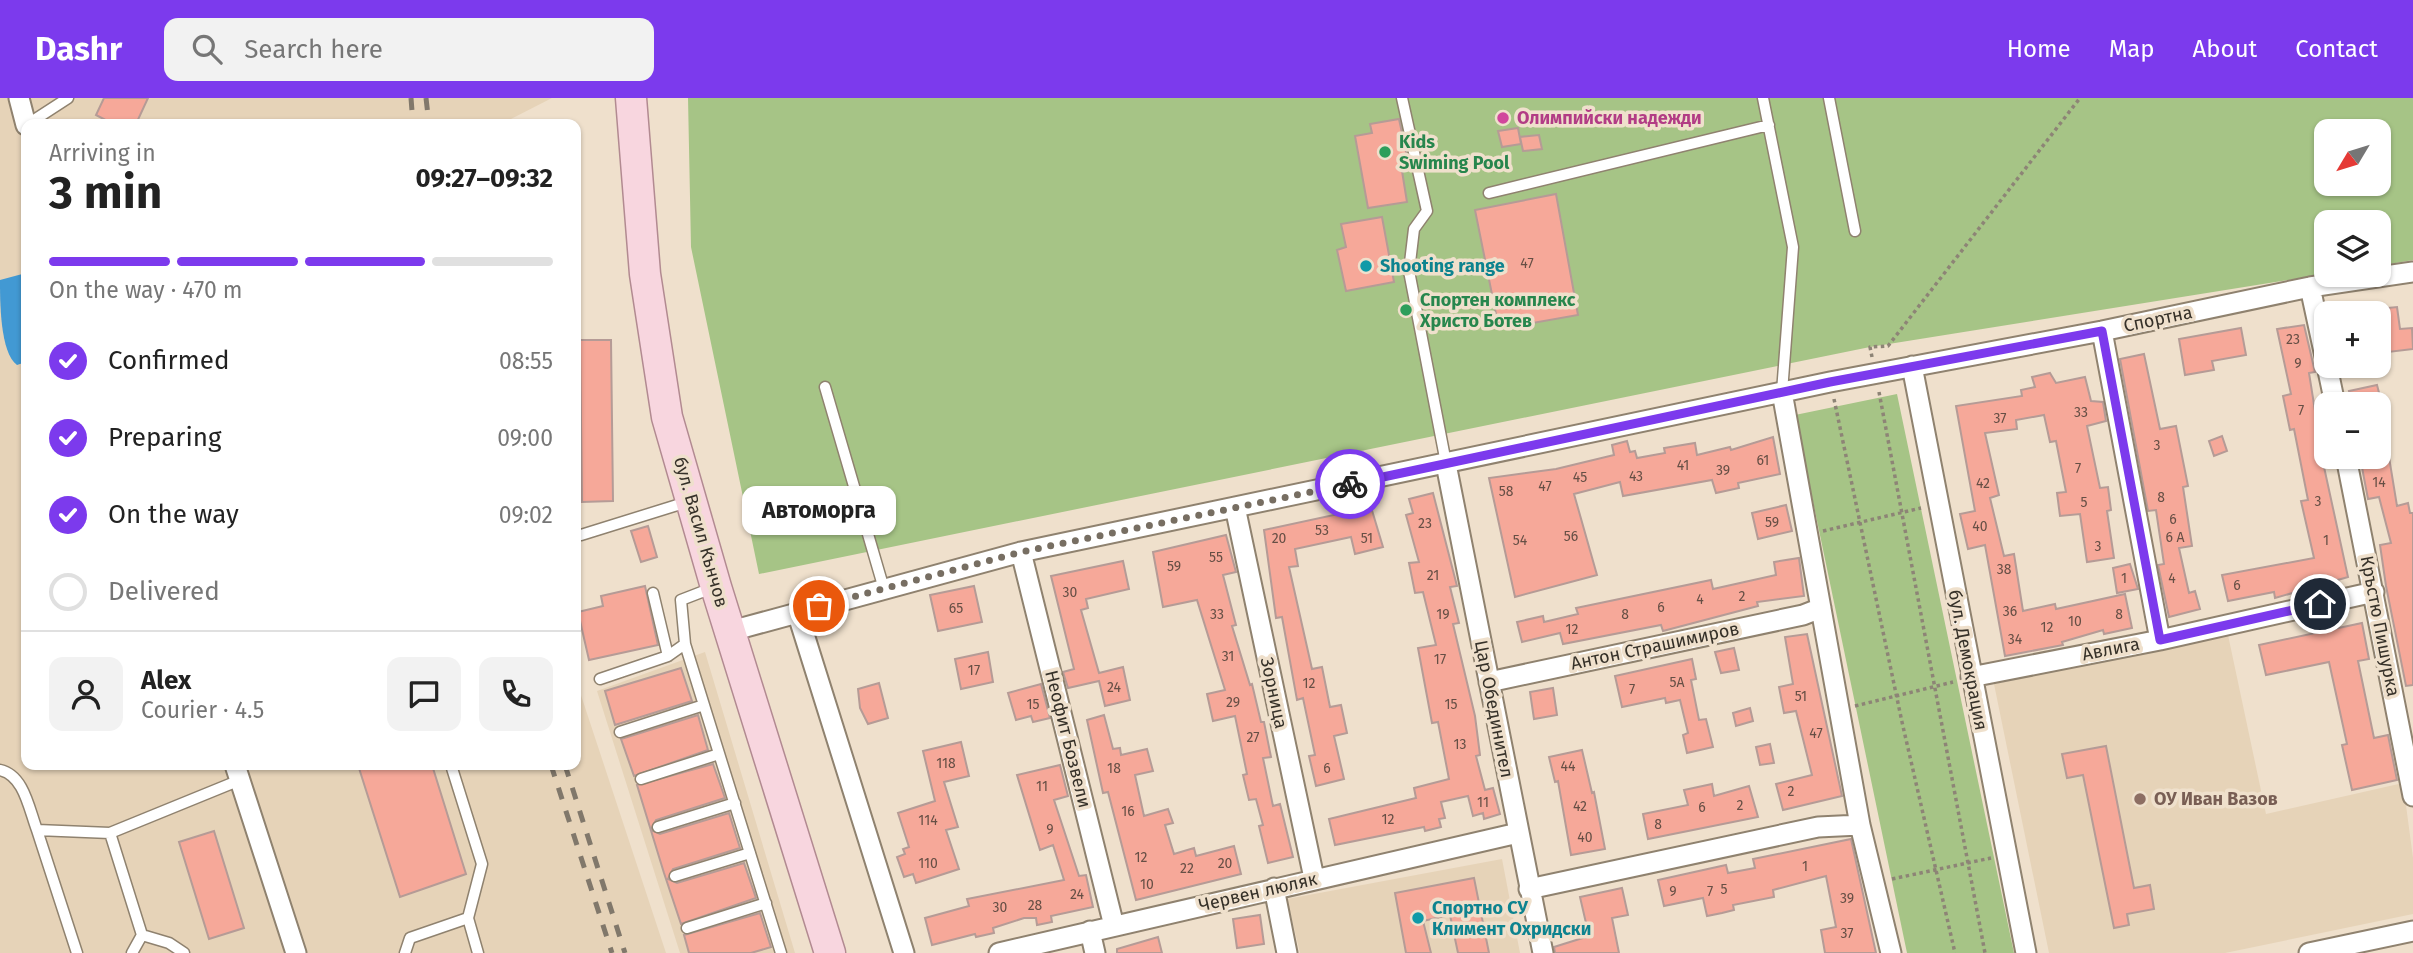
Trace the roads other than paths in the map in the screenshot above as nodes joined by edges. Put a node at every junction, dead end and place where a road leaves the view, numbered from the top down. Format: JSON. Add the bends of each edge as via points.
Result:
{"nodes":[{"id":1,"x":19,"y":98,"type":"edge"},
{"id":2,"x":68,"y":98,"type":"edge"},
{"id":3,"x":631,"y":98,"type":"edge"},
{"id":4,"x":1402,"y":98,"type":"edge"},
{"id":5,"x":1763,"y":98,"type":"edge"},
{"id":6,"x":1829,"y":98,"type":"edge"},
{"id":7,"x":25,"y":119,"type":"edge"},
{"id":8,"x":36,"y":119,"type":"edge"},
{"id":9,"x":1769,"y":125,"type":"junction"},
{"id":10,"x":1489,"y":193,"type":"dead end"},
{"id":11,"x":1856,"y":231,"type":"dead end"},
{"id":12,"x":2413,"y":272,"type":"edge"},
{"id":13,"x":2310,"y":287,"type":"junction"},
{"id":14,"x":2314,"y":306,"type":"edge"},
{"id":15,"x":2102,"y":331,"type":"junction"},
{"id":16,"x":1912,"y":366,"type":"junction"},
{"id":17,"x":825,"y":387,"type":"dead end"},
{"id":18,"x":1782,"y":392,"type":"junction"},
{"id":19,"x":1446,"y":464,"type":"junction"},
{"id":20,"x":2348,"y":469,"type":"edge"},
{"id":21,"x":691,"y":501,"type":"junction"},
{"id":22,"x":1235,"y":507,"type":"junction"},
{"id":23,"x":581,"y":535,"type":"dead end"},
{"id":24,"x":1021,"y":552,"type":"junction"},
{"id":25,"x":716,"y":587,"type":"junction"},
{"id":26,"x":884,"y":589,"type":"junction"},
{"id":27,"x":2374,"y":592,"type":"junction"},
{"id":28,"x":653,"y":593,"type":"dead end"},
{"id":29,"x":1821,"y":608,"type":"junction"},
{"id":30,"x":797,"y":612,"type":"junction"},
{"id":31,"x":731,"y":631,"type":"junction"},
{"id":32,"x":2160,"y":640,"type":"junction"},
{"id":33,"x":685,"y":644,"type":"junction"},
{"id":34,"x":668,"y":656,"type":"junction"},
{"id":35,"x":1971,"y":677,"type":"junction"},
{"id":36,"x":600,"y":678,"type":"dead end"},
{"id":37,"x":1489,"y":682,"type":"junction"},
{"id":38,"x":704,"y":705,"type":"junction"},
{"id":39,"x":2406,"y":723,"type":"edge"},
{"id":40,"x":621,"y":732,"type":"dead end"},
{"id":41,"x":719,"y":754,"type":"junction"},
{"id":42,"x":0,"y":770,"type":"edge"},
{"id":43,"x":453,"y":770,"type":"edge"},
{"id":44,"x":237,"y":772,"type":"edge"},
{"id":45,"x":641,"y":779,"type":"dead end"},
{"id":46,"x":2413,"y":796,"type":"edge"},
{"id":47,"x":735,"y":803,"type":"junction"},
{"id":48,"x":1860,"y":825,"type":"junction"},
{"id":49,"x":658,"y":827,"type":"dead end"},
{"id":50,"x":37,"y":830,"type":"junction"},
{"id":51,"x":110,"y":833,"type":"junction"},
{"id":52,"x":1518,"y":833,"type":"junction"},
{"id":53,"x":750,"y":853,"type":"junction"},
{"id":54,"x":675,"y":876,"type":"dead end"},
{"id":55,"x":1314,"y":878,"type":"junction"},
{"id":56,"x":1274,"y":888,"type":"junction"},
{"id":57,"x":1529,"y":889,"type":"junction"},
{"id":58,"x":766,"y":903,"type":"junction"},
{"id":59,"x":468,"y":918,"type":"junction"},
{"id":60,"x":1114,"y":926,"type":"junction"},
{"id":61,"x":687,"y":928,"type":"dead end"},
{"id":62,"x":2413,"y":931,"type":"edge"},
{"id":63,"x":1090,"y":932,"type":"junction"},
{"id":64,"x":142,"y":935,"type":"junction"},
{"id":65,"x":778,"y":952,"type":"edge"},
{"id":66,"x":77,"y":953,"type":"edge"},
{"id":67,"x":132,"y":953,"type":"edge"},
{"id":68,"x":184,"y":953,"type":"edge"},
{"id":69,"x":296,"y":953,"type":"edge"},
{"id":70,"x":405,"y":953,"type":"edge"},
{"id":71,"x":478,"y":953,"type":"edge"},
{"id":72,"x":830,"y":953,"type":"edge"},
{"id":73,"x":904,"y":953,"type":"edge"},
{"id":74,"x":999,"y":953,"type":"edge"},
{"id":75,"x":1095,"y":953,"type":"edge"},
{"id":76,"x":1287,"y":953,"type":"edge"},
{"id":77,"x":1543,"y":953,"type":"edge"},
{"id":78,"x":1891,"y":953,"type":"edge"},
{"id":79,"x":2026,"y":953,"type":"edge"},
{"id":80,"x":2309,"y":953,"type":"edge"}],
"edges":[{"from":1,"to":7,"type":"street"},
{"from":2,"to":8,"type":"lane"},
{"from":3,"to":21,"type":"main road","name":"бул. Васил Кънчов","via":[[655,354]]},
{"from":4,"to":19,"type":"lane","via":[[1427,211],[1414,229],[1409,271]]},
{"from":5,"to":9,"type":"lane"},
{"from":6,"to":11,"type":"lane"},
{"from":9,"to":10,"type":"lane"},
{"from":9,"to":18,"type":"lane","via":[[1793,247]]},
{"from":12,"to":13,"type":"street","name":"Спортна"},
{"from":13,"to":14,"type":"street"},
{"from":13,"to":15,"type":"street","name":"Спортна"},
{"from":15,"to":16,"type":"street","name":"Спортна"},
{"from":15,"to":32,"type":"street"},
{"from":16,"to":18,"type":"street","name":"Спортна"},
{"from":16,"to":35,"type":"street","name":"бул. Демокрация"},
{"from":17,"to":26,"type":"lane"},
{"from":18,"to":19,"type":"street","name":"Спортна"},
{"from":18,"to":29,"type":"street"},
{"from":19,"to":22,"type":"street","name":"Спортна"},
{"from":19,"to":37,"type":"street","name":"Цар Обединител"},
{"from":20,"to":27,"type":"street","name":"Кръстю Пишурка"},
{"from":21,"to":23,"type":"lane"},
{"from":21,"to":25,"type":"main road","name":"бул. Васил Кънчов"},
{"from":22,"to":24,"type":"street","name":"Спортна"},
{"from":22,"to":55,"type":"street","name":"Зорница"},
{"from":24,"to":26,"type":"street","name":"Спортна"},
{"from":24,"to":60,"type":"street","name":"Неофит Бозвели"},
{"from":25,"to":31,"type":"main road","name":"бул. Васил Кънчов"},
{"from":25,"to":33,"type":"lane","via":[[681,600]]},
{"from":26,"to":30,"type":"street","name":"Спортна"},
{"from":27,"to":32,"type":"street","name":"Авлига"},
{"from":27,"to":39,"type":"street","name":"Кръстю Пишурка"},
{"from":28,"to":34,"type":"lane"},
{"from":29,"to":37,"type":"street","name":"Антон Страшимиров"},
{"from":29,"to":48,"type":"street"},
{"from":30,"to":31,"type":"street","name":"Спортна"},
{"from":30,"to":73,"type":"street"},
{"from":31,"to":72,"type":"main road","name":"бул. Васил Кънчов"},
{"from":32,"to":35,"type":"street","name":"Авлига"},
{"from":33,"to":34,"type":"lane"},
{"from":33,"to":38,"type":"lane"},
{"from":34,"to":36,"type":"lane"},
{"from":35,"to":79,"type":"street","name":"бул. Демокрация"},
{"from":37,"to":52,"type":"street","name":"Цар Обединител"},
{"from":38,"to":40,"type":"lane"},
{"from":38,"to":41,"type":"lane"},
{"from":39,"to":46,"type":"street","name":"Кръстю Пишурка"},
{"from":41,"to":45,"type":"lane"},
{"from":41,"to":47,"type":"lane"},
{"from":42,"to":50,"type":"lane","via":[[10,772],[20,785]]},
{"from":43,"to":59,"type":"lane","via":[[482,864]]},
{"from":44,"to":51,"type":"lane"},
{"from":44,"to":69,"type":"street"},
{"from":47,"to":49,"type":"lane"},
{"from":47,"to":53,"type":"lane"},
{"from":48,"to":57,"type":"street","via":[[1818,827]]},
{"from":48,"to":78,"type":"street"},
{"from":50,"to":51,"type":"lane"},
{"from":50,"to":66,"type":"lane"},
{"from":51,"to":64,"type":"lane"},
{"from":52,"to":55,"type":"street","name":"Червен люляк"},
{"from":52,"to":57,"type":"street","name":"Цар Обединител"},
{"from":53,"to":54,"type":"lane"},
{"from":53,"to":58,"type":"lane"},
{"from":55,"to":56,"type":"street","name":"Червен люляк"},
{"from":56,"to":60,"type":"street","name":"Червен люляк"},
{"from":56,"to":76,"type":"street"},
{"from":57,"to":77,"type":"street","name":"Цар Обединител"},
{"from":58,"to":61,"type":"lane"},
{"from":58,"to":65,"type":"lane"},
{"from":59,"to":70,"type":"lane","via":[[410,938]]},
{"from":59,"to":71,"type":"lane"},
{"from":60,"to":63,"type":"street","name":"Червен люляк"},
{"from":62,"to":80,"type":"street"},
{"from":63,"to":74,"type":"street","name":"Червен люляк"},
{"from":63,"to":75,"type":"street"},
{"from":64,"to":67,"type":"lane"},
{"from":64,"to":68,"type":"lane"}]}
